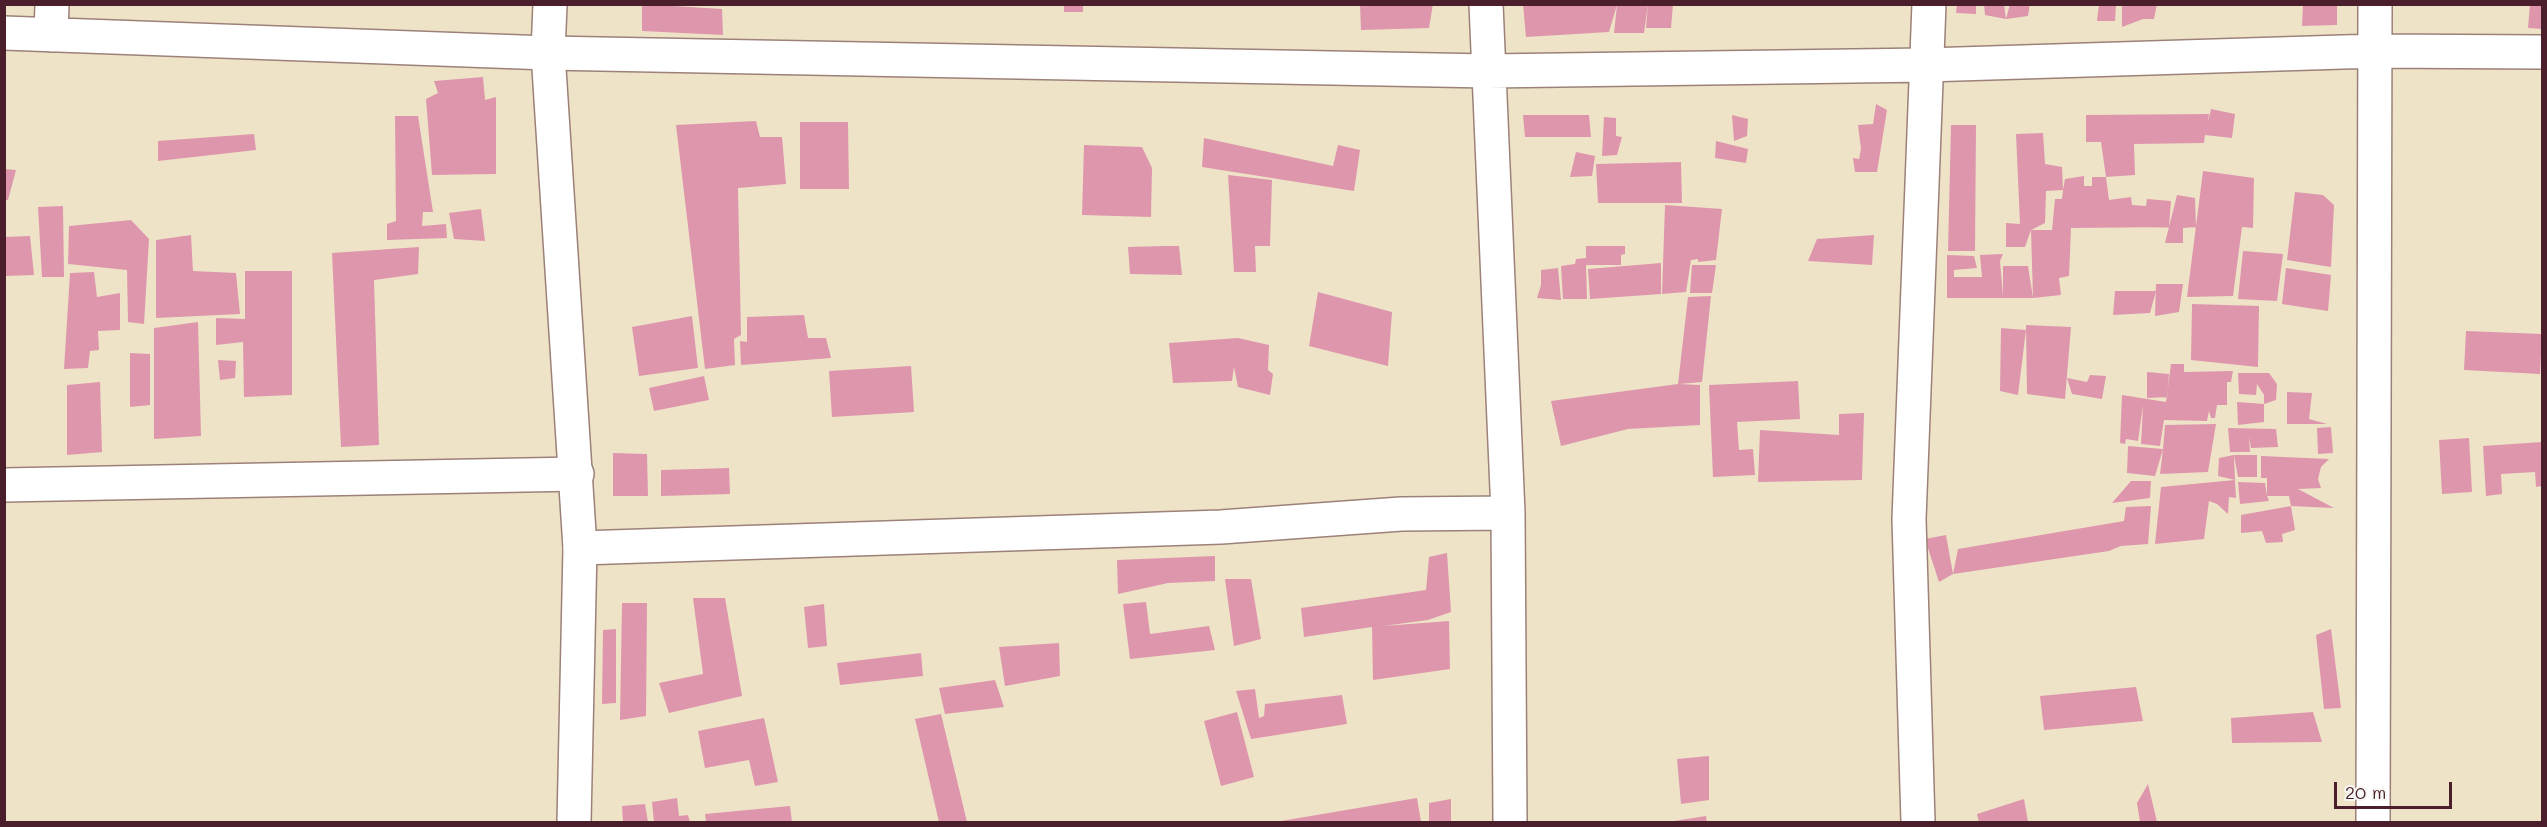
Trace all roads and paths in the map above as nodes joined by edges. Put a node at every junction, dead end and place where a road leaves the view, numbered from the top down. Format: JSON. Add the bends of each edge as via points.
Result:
{"nodes":[{"id":1,"x":550,"y":4,"type":"edge"},
{"id":2,"x":1486,"y":4,"type":"edge"},
{"id":3,"x":1929,"y":4,"type":"edge"},
{"id":4,"x":2375,"y":4,"type":"edge"},
{"id":5,"x":51,"y":20,"type":"edge"},
{"id":6,"x":4,"y":33,"type":"edge"},
{"id":7,"x":2375,"y":51,"type":"junction"},
{"id":8,"x":2542,"y":52,"type":"edge"},
{"id":9,"x":548,"y":53,"type":"junction"},
{"id":10,"x":1926,"y":65,"type":"junction"},
{"id":11,"x":1488,"y":71,"type":"junction"},
{"id":12,"x":577,"y":474,"type":"junction"},
{"id":13,"x":4,"y":485,"type":"edge"},
{"id":14,"x":1508,"y":513,"type":"junction"},
{"id":15,"x":580,"y":548,"type":"junction"},
{"id":16,"x":574,"y":822,"type":"edge"},
{"id":17,"x":1510,"y":822,"type":"edge"},
{"id":18,"x":1918,"y":822,"type":"edge"},
{"id":19,"x":2373,"y":822,"type":"edge"}],
"edges":[{"from":1,"to":9,"type":"street"},
{"from":2,"to":11,"type":"street"},
{"from":3,"to":10,"type":"street"},
{"from":4,"to":7,"type":"street"},
{"from":5,"to":6,"type":"street"},
{"from":5,"to":9,"type":"street"},
{"from":7,"to":8,"type":"street"},
{"from":7,"to":10,"type":"street"},
{"from":7,"to":19,"type":"street"},
{"from":9,"to":11,"type":"street"},
{"from":9,"to":12,"type":"street"},
{"from":10,"to":11,"type":"street"},
{"from":10,"to":18,"type":"street","via":[[1909,519]]},
{"from":11,"to":14,"type":"street"},
{"from":12,"to":13,"type":"street"},
{"from":12,"to":15,"type":"street"},
{"from":14,"to":15,"type":"street","via":[[1401,514],[1221,527]]},
{"from":14,"to":17,"type":"street"},
{"from":15,"to":16,"type":"street"}]}
